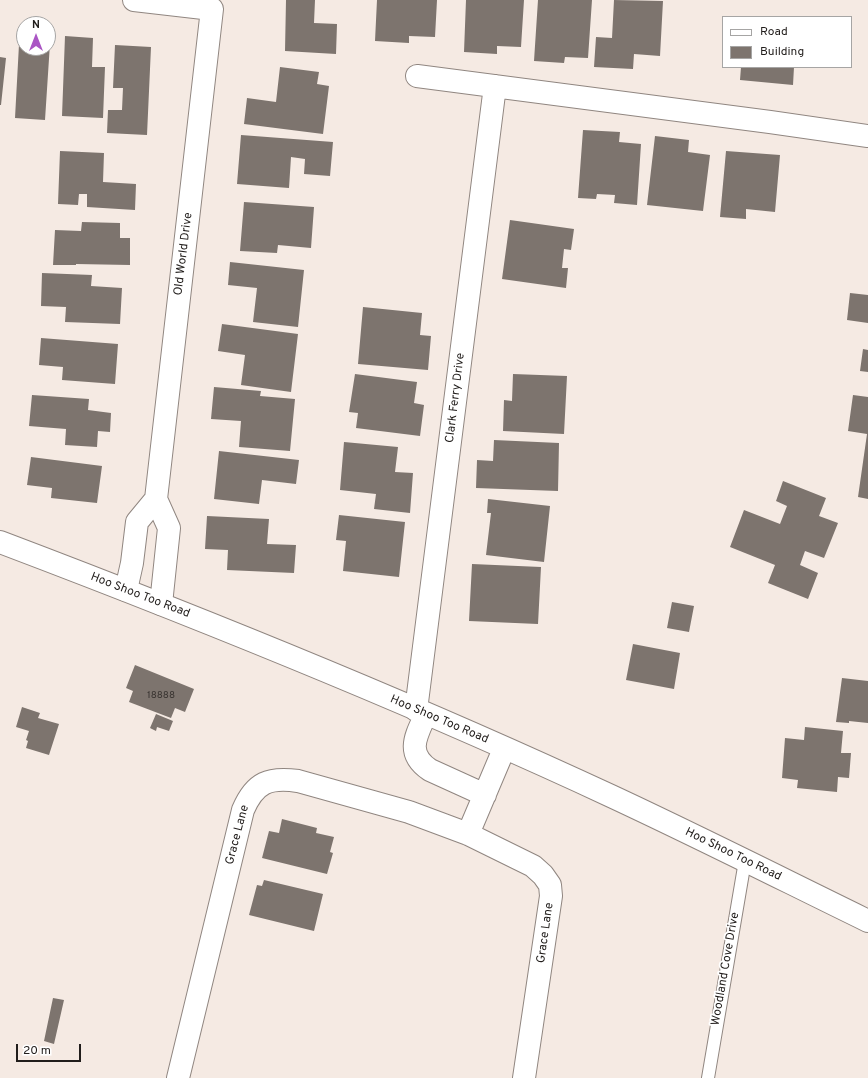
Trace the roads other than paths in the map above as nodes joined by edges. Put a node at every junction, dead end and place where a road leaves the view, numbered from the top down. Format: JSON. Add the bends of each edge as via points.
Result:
{"nodes":[{"id":1,"x":134,"y":0,"type":"edge"},
{"id":2,"x":417,"y":76,"type":"dead end"},
{"id":3,"x":495,"y":86,"type":"junction"},
{"id":4,"x":868,"y":136,"type":"edge"},
{"id":5,"x":156,"y":499,"type":"junction"},
{"id":6,"x":0,"y":542,"type":"edge"},
{"id":7,"x":126,"y":590,"type":"junction"},
{"id":8,"x":161,"y":604,"type":"junction"},
{"id":9,"x":421,"y":712,"type":"junction"},
{"id":10,"x":504,"y":749,"type":"junction"},
{"id":11,"x":485,"y":795,"type":"junction"},
{"id":12,"x":468,"y":834,"type":"junction"},
{"id":13,"x":745,"y":861,"type":"junction"},
{"id":14,"x":868,"y":921,"type":"edge"},
{"id":15,"x":178,"y":1078,"type":"edge"},
{"id":16,"x":524,"y":1078,"type":"edge"},
{"id":17,"x":708,"y":1078,"type":"edge"}],
"edges":[{"from":1,"to":5,"type":"street","name":"Old World Drive","via":[[212,9]]},
{"from":2,"to":3,"type":"street"},
{"from":3,"to":4,"type":"street"},
{"from":3,"to":9,"type":"street","name":"Clark Ferry Drive"},
{"from":5,"to":7,"type":"street","via":[[137,522]]},
{"from":5,"to":8,"type":"street","via":[[169,528]]},
{"from":6,"to":7,"type":"street","name":"Hoo Shoo Too Road"},
{"from":7,"to":8,"type":"street","name":"Hoo Shoo Too Road"},
{"from":8,"to":9,"type":"street","name":"Hoo Shoo Too Road"},
{"from":9,"to":10,"type":"street","name":"Hoo Shoo Too Road"},
{"from":9,"to":11,"type":"street","name":"Clark Ferry Drive","via":[[414,742],[417,758],[430,770]]},
{"from":10,"to":11,"type":"street"},
{"from":10,"to":13,"type":"street","name":"Hoo Shoo Too Road","via":[[617,799]]},
{"from":11,"to":12,"type":"street"},
{"from":12,"to":15,"type":"street","name":"Grace Lane","via":[[409,812],[298,781],[283,779],[262,784],[250,796],[243,810]]},
{"from":12,"to":16,"type":"street","name":"Grace Lane","via":[[533,866],[550,885],[550,911]]},
{"from":13,"to":14,"type":"street","name":"Hoo Shoo Too Road"},
{"from":13,"to":17,"type":"lane","name":"Woodland Cove Drive"}]}
